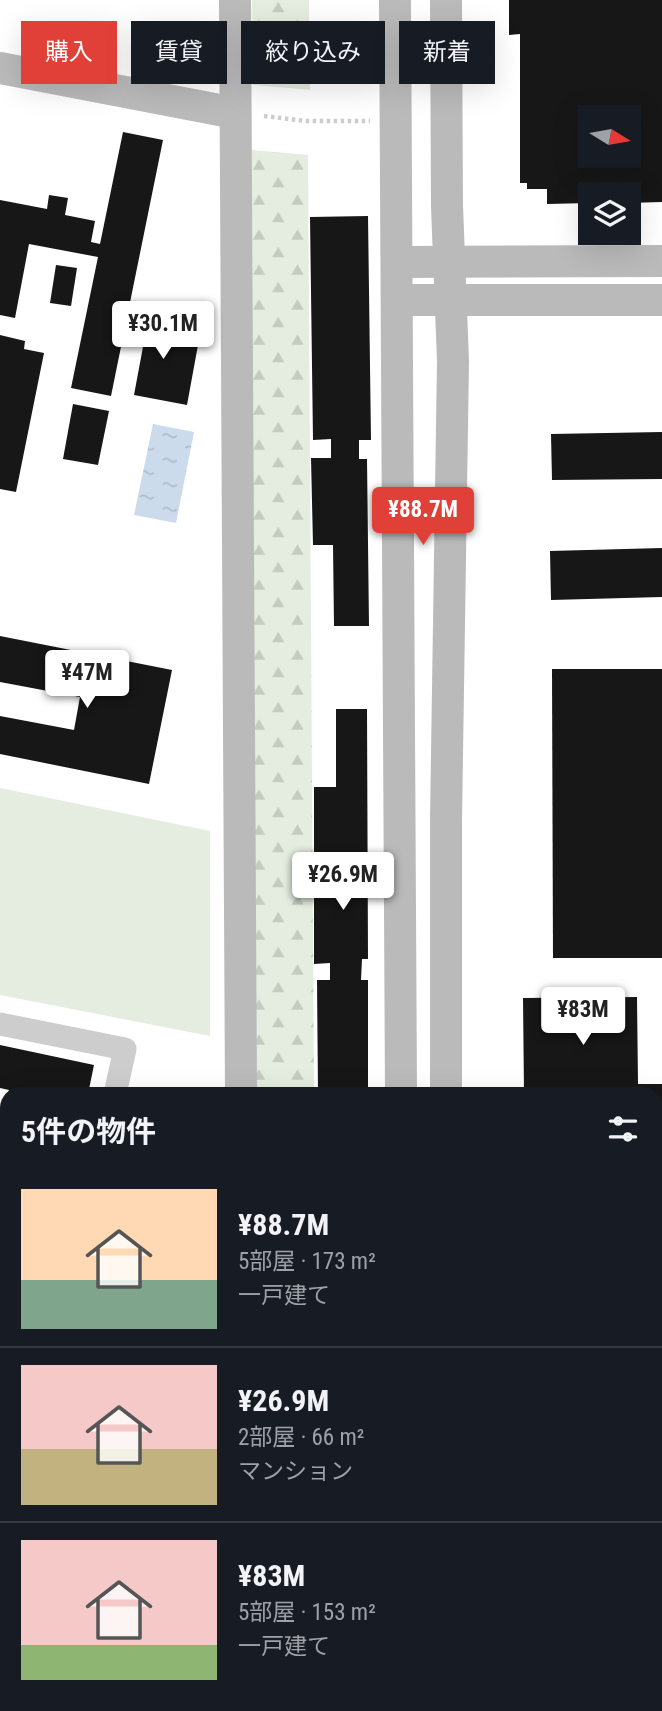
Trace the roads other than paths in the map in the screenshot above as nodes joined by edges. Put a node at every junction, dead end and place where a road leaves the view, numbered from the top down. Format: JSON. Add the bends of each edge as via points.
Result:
{"nodes":[{"id":1,"x":235,"y":0,"type":"edge"},
{"id":2,"x":395,"y":0,"type":"edge"},
{"id":3,"x":446,"y":0,"type":"edge"},
{"id":4,"x":0,"y":68,"type":"edge"},
{"id":5,"x":235,"y":113,"type":"junction"},
{"id":6,"x":662,"y":261,"type":"edge"},
{"id":7,"x":398,"y":262,"type":"junction"},
{"id":8,"x":449,"y":262,"type":"junction"},
{"id":9,"x":398,"y":300,"type":"junction"},
{"id":10,"x":662,"y":300,"type":"edge"},
{"id":11,"x":451,"y":301,"type":"junction"},
{"id":12,"x":0,"y":1024,"type":"edge"},
{"id":13,"x":116,"y":1087,"type":"edge"},
{"id":14,"x":241,"y":1087,"type":"edge"},
{"id":15,"x":401,"y":1087,"type":"edge"},
{"id":16,"x":446,"y":1087,"type":"edge"}],
"edges":[{"from":1,"to":5,"type":"street"},
{"from":2,"to":7,"type":"street"},
{"from":3,"to":8,"type":"street"},
{"from":4,"to":5,"type":"street"},
{"from":5,"to":14,"type":"street"},
{"from":6,"to":8,"type":"street"},
{"from":7,"to":8,"type":"street"},
{"from":7,"to":9,"type":"street"},
{"from":8,"to":11,"type":"street"},
{"from":9,"to":11,"type":"street"},
{"from":9,"to":15,"type":"street"},
{"from":10,"to":11,"type":"street"},
{"from":11,"to":16,"type":"street"},
{"from":12,"to":13,"type":"street","via":[[125,1049]]}]}
